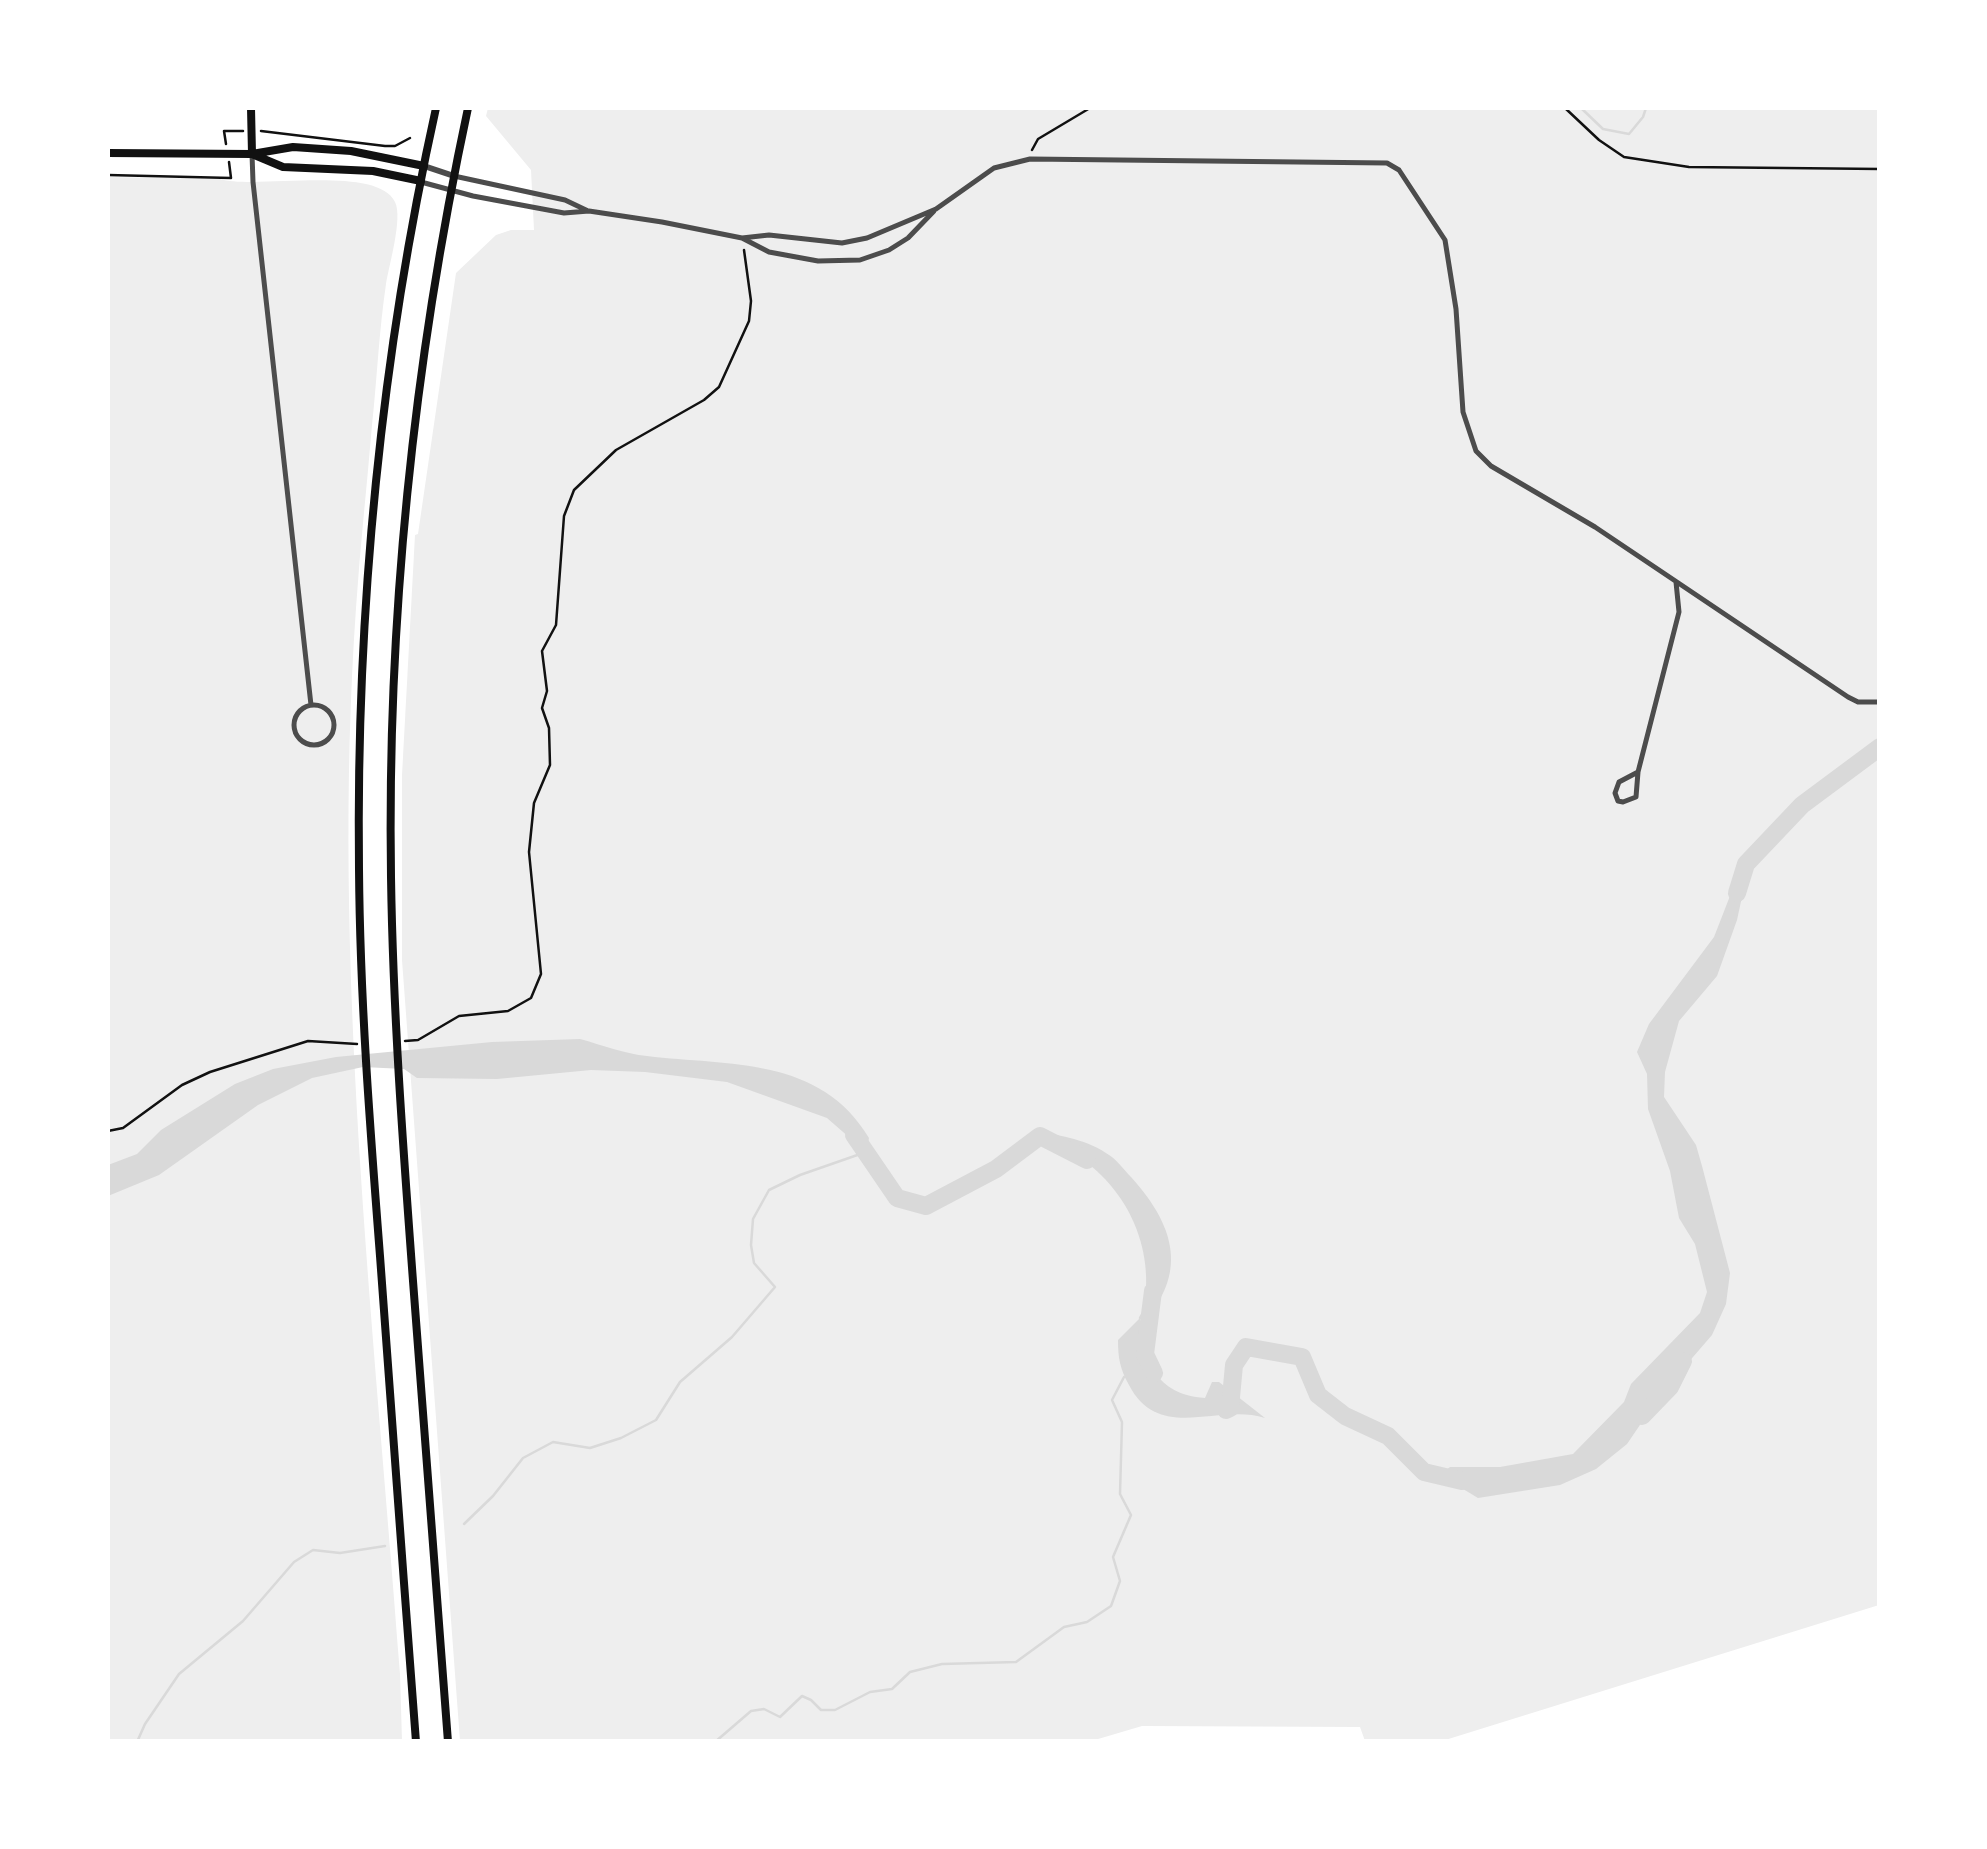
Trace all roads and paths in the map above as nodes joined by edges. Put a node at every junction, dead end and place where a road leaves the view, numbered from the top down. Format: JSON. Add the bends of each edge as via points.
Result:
{"nodes":[{"id":1,"x":251,"y":108,"type":"edge"},
{"id":2,"x":436,"y":108,"type":"edge"},
{"id":3,"x":468,"y":108,"type":"edge"},
{"id":4,"x":1090,"y":108,"type":"edge"},
{"id":5,"x":1564,"y":108,"type":"edge"},
{"id":6,"x":273,"y":131,"type":"dead end"},
{"id":7,"x":410,"y":138,"type":"dead end"},
{"id":8,"x":108,"y":153,"type":"edge"},
{"id":9,"x":252,"y":154,"type":"junction"},
{"id":10,"x":1030,"y":159,"type":"junction"},
{"id":11,"x":424,"y":166,"type":"junction"},
{"id":12,"x":1880,"y":169,"type":"edge"},
{"id":13,"x":108,"y":175,"type":"edge"},
{"id":14,"x":231,"y":176,"type":"dead end"},
{"id":15,"x":454,"y":176,"type":"junction"},
{"id":16,"x":421,"y":182,"type":"junction"},
{"id":17,"x":452,"y":190,"type":"junction"},
{"id":18,"x":936,"y":209,"type":"junction"},
{"id":19,"x":589,"y":211,"type":"junction"},
{"id":20,"x":742,"y":238,"type":"junction"},
{"id":21,"x":1676,"y":582,"type":"junction"},
{"id":22,"x":1880,"y":702,"type":"edge"},
{"id":23,"x":311,"y":705,"type":"junction"},
{"id":24,"x":1638,"y":772,"type":"junction"},
{"id":25,"x":399,"y":1041,"type":"dead end"},
{"id":26,"x":361,"y":1044,"type":"dead end"},
{"id":27,"x":108,"y":1131,"type":"edge"},
{"id":28,"x":416,"y":1742,"type":"edge"},
{"id":29,"x":448,"y":1742,"type":"edge"}],
"edges":[{"from":1,"to":9,"type":"main road"},
{"from":2,"to":11,"type":"main road"},
{"from":3,"to":15,"type":"main road"},
{"from":4,"to":10,"type":"path","via":[[1038,139]]},
{"from":5,"to":12,"type":"path","via":[[1624,157],[1689,167]]},
{"from":6,"to":7,"type":"path","via":[[385,146]]},
{"from":8,"to":9,"type":"main road"},
{"from":9,"to":11,"type":"main road","via":[[282,147],[336,150]]},
{"from":9,"to":16,"type":"main road","via":[[283,167],[357,169]]},
{"from":9,"to":23,"type":"street"},
{"from":10,"to":18,"type":"street","via":[[994,168]]},
{"from":10,"to":21,"type":"street","via":[[1386,163],[1399,170],[1445,240],[1462,412],[1476,451]]},
{"from":11,"to":15,"type":"street"},
{"from":11,"to":16,"type":"main road"},
{"from":13,"to":14,"type":"path"},
{"from":15,"to":17,"type":"main road"},
{"from":15,"to":19,"type":"street"},
{"from":16,"to":17,"type":"street"},
{"from":16,"to":28,"type":"main road","via":[[387,396],[367,601],[359,809],[363,1012]]},
{"from":17,"to":19,"type":"street","via":[[564,213]]},
{"from":17,"to":29,"type":"main road","via":[[419,393],[397,617],[390,875],[401,1117]]},
{"from":18,"to":20,"type":"street","via":[[842,243]]},
{"from":18,"to":20,"type":"street","via":[[908,238],[860,260],[768,252]]},
{"from":19,"to":20,"type":"street"},
{"from":20,"to":25,"type":"path","via":[[749,321],[718,387],[616,450],[574,490],[564,516],[556,624],[542,651],[550,766],[534,803],[529,852],[541,974],[530,998],[508,1011],[459,1016],[418,1040]]},
{"from":21,"to":22,"type":"street","via":[[1848,697]]},
{"from":21,"to":24,"type":"street","via":[[1680,612]]},
{"from":23,"to":23,"type":"street","via":[[294,723],[302,741],[315,744],[327,740],[333,723],[324,708]]},
{"from":24,"to":24,"type":"street","via":[[1619,782],[1618,800],[1636,797]]},
{"from":26,"to":27,"type":"path","via":[[308,1041],[210,1072]]}]}
